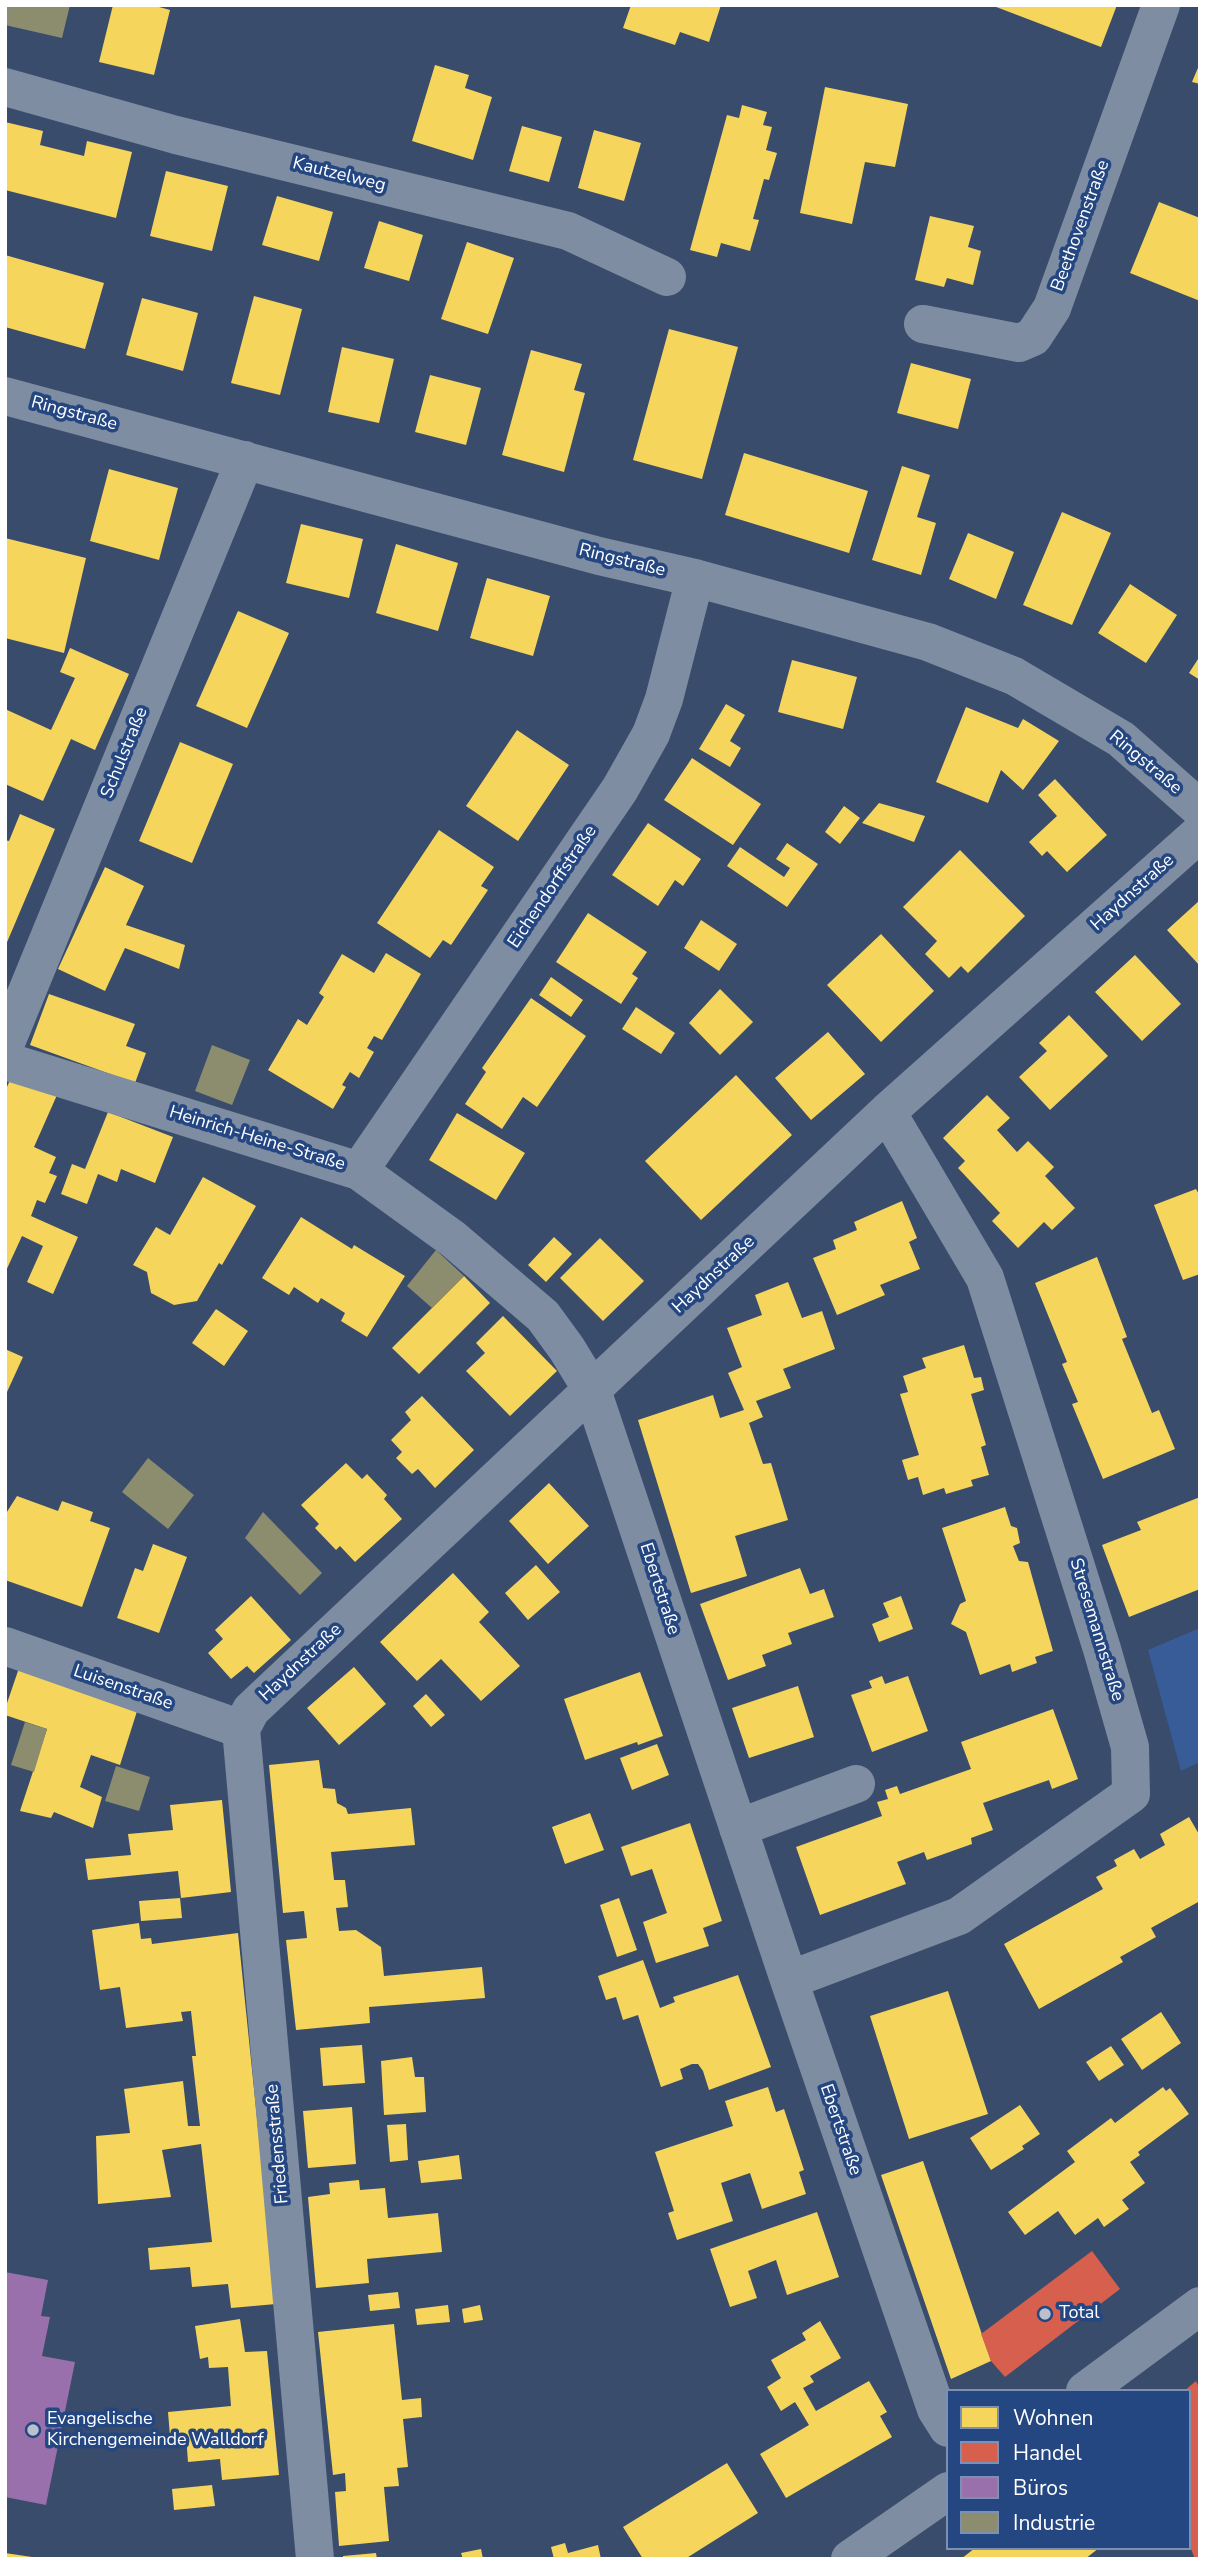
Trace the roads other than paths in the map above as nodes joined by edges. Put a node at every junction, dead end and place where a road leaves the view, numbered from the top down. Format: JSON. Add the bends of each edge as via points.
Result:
{"nodes":[{"id":1,"x":1161,"y":5,"type":"edge"},
{"id":2,"x":5,"y":87,"type":"edge"},
{"id":3,"x":667,"y":277,"type":"dead end"},
{"id":4,"x":923,"y":324,"type":"dead end"},
{"id":5,"x":5,"y":396,"type":"edge"},
{"id":6,"x":245,"y":460,"type":"junction"},
{"id":7,"x":695,"y":578,"type":"junction"},
{"id":8,"x":1200,"y":809,"type":"edge"},
{"id":9,"x":1200,"y":832,"type":"edge"},
{"id":10,"x":5,"y":1045,"type":"edge"},
{"id":11,"x":5,"y":1061,"type":"edge"},
{"id":12,"x":887,"y":1112,"type":"junction"},
{"id":13,"x":359,"y":1171,"type":"junction"},
{"id":14,"x":592,"y":1390,"type":"junction"},
{"id":15,"x":5,"y":1646,"type":"edge"},
{"id":16,"x":241,"y":1729,"type":"junction"},
{"id":17,"x":856,"y":1784,"type":"dead end"},
{"id":18,"x":738,"y":1828,"type":"junction"},
{"id":19,"x":789,"y":1980,"type":"junction"},
{"id":20,"x":1200,"y":2306,"type":"edge"},
{"id":21,"x":1088,"y":2389,"type":"edge"},
{"id":22,"x":946,"y":2425,"type":"edge"},
{"id":23,"x":946,"y":2492,"type":"edge"},
{"id":24,"x":315,"y":2559,"type":"edge"},
{"id":25,"x":850,"y":2559,"type":"edge"}],
"edges":[{"from":1,"to":4,"type":"street","name":"Beethovenstraße","via":[[1052,308],[1033,337],[1019,343]]},
{"from":2,"to":3,"type":"street","name":"Kautzelweg","via":[[176,135],[568,231]]},
{"from":5,"to":6,"type":"street","name":"Ringstraße"},
{"from":6,"to":7,"type":"street","name":"Ringstraße"},
{"from":6,"to":10,"type":"street","name":"Schulstraße"},
{"from":7,"to":8,"type":"street","name":"Ringstraße","via":[[928,642],[1014,677],[1121,739]]},
{"from":7,"to":13,"type":"street","name":"Eichendorffstraße","via":[[652,734],[620,789]]},
{"from":9,"to":12,"type":"street","name":"Haydnstraße"},
{"from":11,"to":13,"type":"street","name":"Heinrich-Heine-Straße"},
{"from":12,"to":14,"type":"street","name":"Haydnstraße"},
{"from":12,"to":19,"type":"street","name":"Stresemannstraße","via":[[985,1278],[1130,1747],[1131,1794],[959,1916]]},
{"from":13,"to":14,"type":"street","name":"Heinrich-Heine-Straße","via":[[453,1239],[543,1316]]},
{"from":14,"to":16,"type":"street","name":"Haydnstraße","via":[[251,1710]]},
{"from":14,"to":18,"type":"street","name":"Ebertstraße"},
{"from":15,"to":16,"type":"street","name":"Luisenstraße"},
{"from":16,"to":24,"type":"street","name":"Friedensstraße"},
{"from":17,"to":18,"type":"street"},
{"from":18,"to":19,"type":"street","name":"Ebertstraße"},
{"from":19,"to":22,"type":"street","name":"Ebertstraße","via":[[936,2409]]},
{"from":20,"to":21,"type":"street"},
{"from":23,"to":25,"type":"street"}]}
